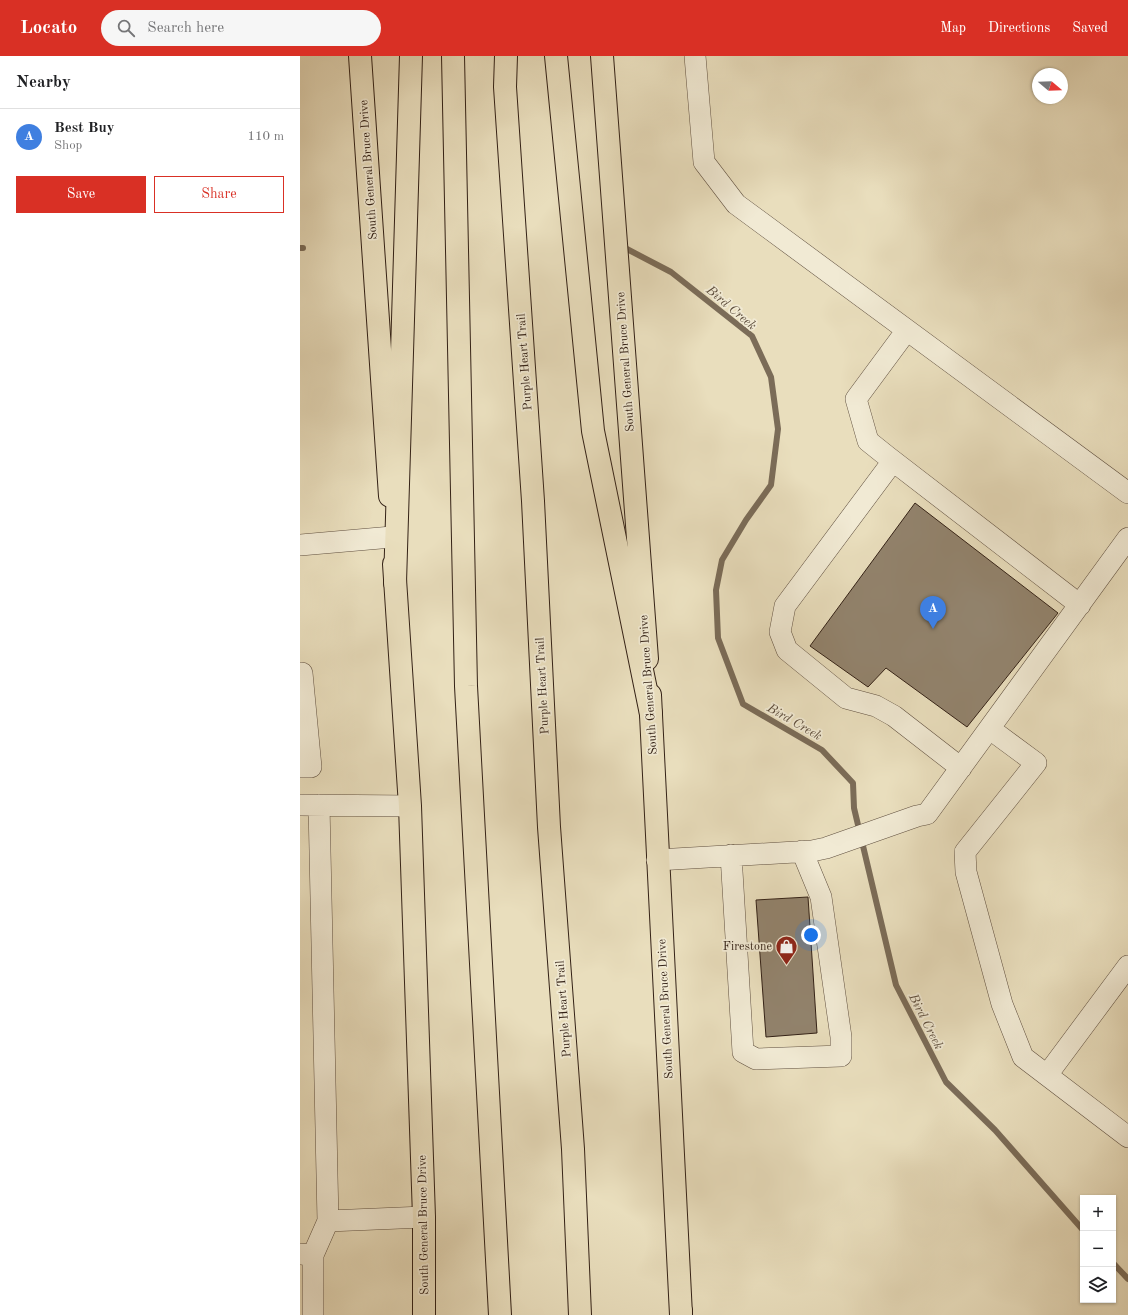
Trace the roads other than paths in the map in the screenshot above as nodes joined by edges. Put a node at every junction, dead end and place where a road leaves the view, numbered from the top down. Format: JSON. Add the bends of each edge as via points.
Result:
{"nodes":[{"id":1,"x":360,"y":56,"type":"edge"},
{"id":2,"x":411,"y":56,"type":"edge"},
{"id":3,"x":453,"y":56,"type":"edge"},
{"id":4,"x":506,"y":56,"type":"edge"},
{"id":5,"x":556,"y":56,"type":"edge"},
{"id":6,"x":602,"y":56,"type":"edge"},
{"id":7,"x":695,"y":56,"type":"edge"},
{"id":8,"x":907,"y":330,"type":"junction"},
{"id":9,"x":893,"y":462,"type":"junction"},
{"id":10,"x":1128,"y":493,"type":"edge"},
{"id":11,"x":392,"y":537,"type":"junction"},
{"id":12,"x":1128,"y":538,"type":"edge"},
{"id":13,"x":300,"y":545,"type":"edge"},
{"id":14,"x":395,"y":583,"type":"junction"},
{"id":15,"x":1080,"y":605,"type":"junction"},
{"id":16,"x":300,"y":673,"type":"edge"},
{"id":17,"x":651,"y":714,"type":"junction"},
{"id":18,"x":990,"y":729,"type":"junction"},
{"id":19,"x":300,"y":767,"type":"edge"},
{"id":20,"x":961,"y":768,"type":"junction"},
{"id":21,"x":309,"y":805,"type":"edge"},
{"id":22,"x":410,"y":806,"type":"junction"},
{"id":23,"x":802,"y":851,"type":"junction"},
{"id":24,"x":731,"y":855,"type":"junction"},
{"id":25,"x":657,"y":860,"type":"junction"},
{"id":26,"x":1128,"y":966,"type":"edge"},
{"id":27,"x":1047,"y":1075,"type":"junction"},
{"id":28,"x":1128,"y":1137,"type":"edge"},
{"id":29,"x":424,"y":1217,"type":"junction"},
{"id":30,"x":328,"y":1221,"type":"junction"},
{"id":31,"x":306,"y":1255,"type":"edge"},
{"id":32,"x":681,"y":1314,"type":"edge"},
{"id":33,"x":313,"y":1315,"type":"edge"},
{"id":34,"x":424,"y":1315,"type":"edge"},
{"id":35,"x":500,"y":1315,"type":"edge"},
{"id":36,"x":580,"y":1315,"type":"edge"}],
"edges":[{"from":1,"to":11,"type":"main road","name":"South General Bruce Drive"},
{"from":2,"to":14,"type":"main road"},
{"from":3,"to":35,"type":"main road","via":[[466,686]]},
{"from":4,"to":36,"type":"main road","name":"Purple Heart Trail","via":[[505,87],[533,501],[549,827],[573,1149]]},
{"from":5,"to":17,"type":"main road","via":[[593,431]]},
{"from":6,"to":17,"type":"main road","name":"South General Bruce Drive"},
{"from":7,"to":8,"type":"street","via":[[704,162],[736,204]]},
{"from":8,"to":9,"type":"street","via":[[856,399],[868,441]]},
{"from":8,"to":10,"type":"street"},
{"from":9,"to":15,"type":"street"},
{"from":9,"to":20,"type":"street","via":[[785,606],[780,632],[787,650],[846,698],[876,706],[894,716]]},
{"from":11,"to":13,"type":"street"},
{"from":11,"to":14,"type":"main road","name":"South General Bruce Drive"},
{"from":12,"to":15,"type":"street"},
{"from":14,"to":22,"type":"main road","name":"South General Bruce Drive"},
{"from":15,"to":18,"type":"street"},
{"from":16,"to":19,"type":"street","via":[[311,767]]},
{"from":17,"to":25,"type":"main road","name":"South General Bruce Drive"},
{"from":18,"to":20,"type":"street"},
{"from":18,"to":27,"type":"street","via":[[1036,763],[965,852],[966,872],[1002,1004],[1023,1057]]},
{"from":20,"to":23,"type":"street","via":[[927,814],[826,848]]},
{"from":21,"to":22,"type":"street"},
{"from":21,"to":30,"type":"street"},
{"from":22,"to":29,"type":"main road","name":"South General Bruce Drive"},
{"from":23,"to":24,"type":"street"},
{"from":23,"to":24,"type":"street","via":[[821,897],[841,1037],[841,1056],[756,1059],[744,1052]]},
{"from":24,"to":25,"type":"street"},
{"from":25,"to":32,"type":"main road","name":"South General Bruce Drive"},
{"from":26,"to":27,"type":"street"},
{"from":27,"to":28,"type":"street"},
{"from":29,"to":30,"type":"street"},
{"from":29,"to":34,"type":"main road","name":"South General Bruce Drive"},
{"from":30,"to":31,"type":"street"},
{"from":31,"to":33,"type":"street"}]}
